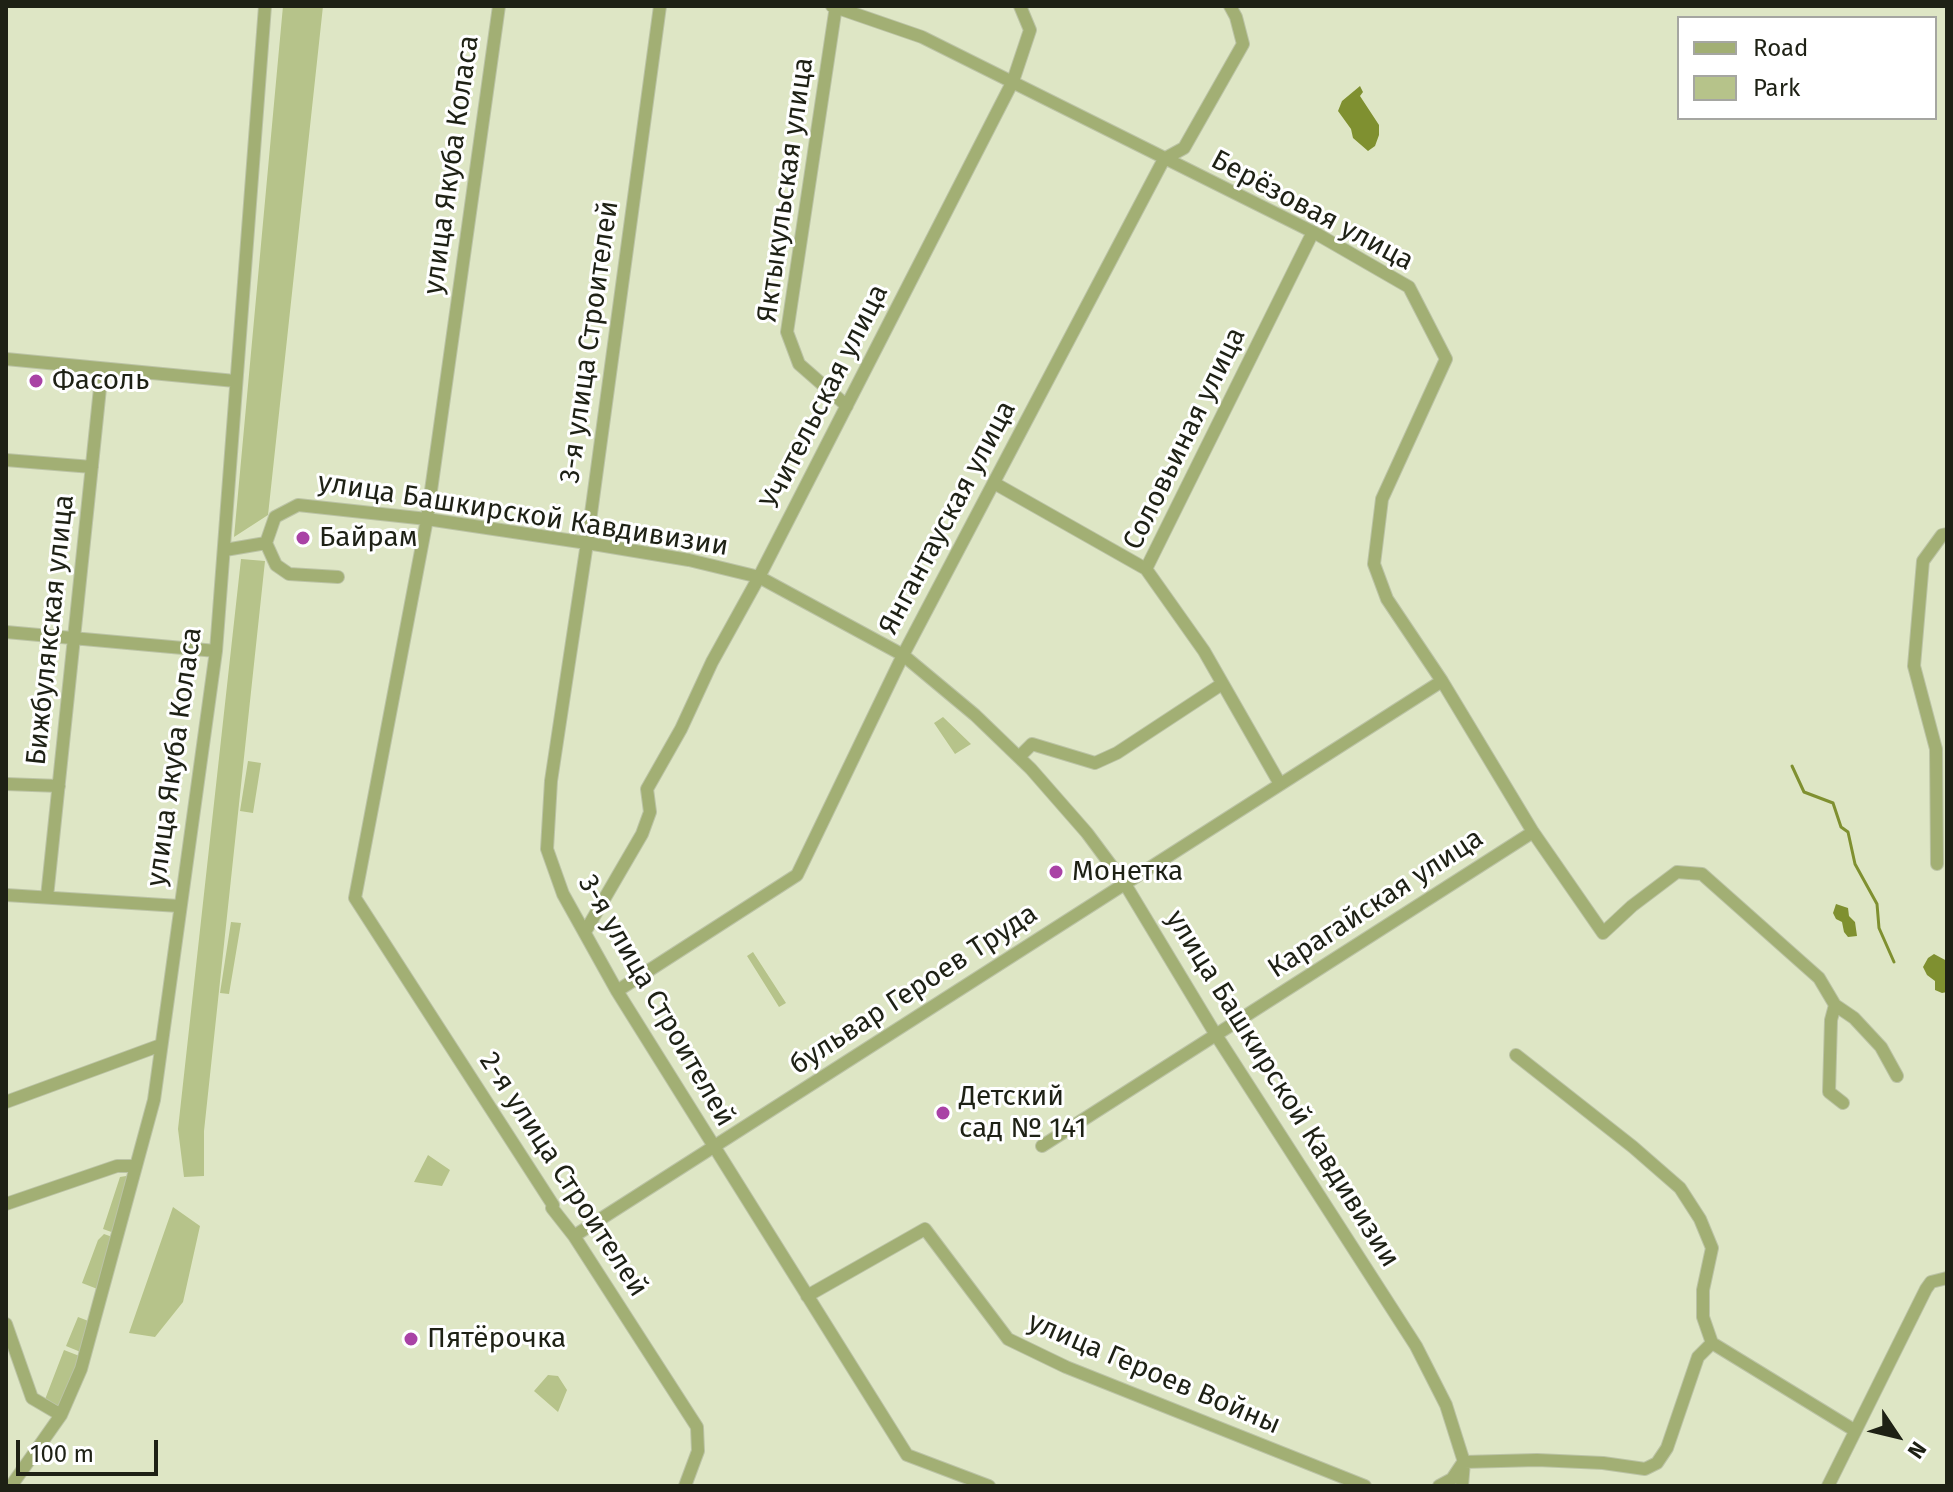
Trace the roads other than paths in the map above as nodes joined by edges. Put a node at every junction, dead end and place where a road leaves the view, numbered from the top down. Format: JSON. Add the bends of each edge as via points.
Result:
{"nodes":[{"id":1,"x":265,"y":6,"type":"edge"},
{"id":2,"x":499,"y":6,"type":"edge"},
{"id":3,"x":660,"y":6,"type":"edge"},
{"id":4,"x":834,"y":6,"type":"edge"},
{"id":5,"x":1020,"y":6,"type":"edge"},
{"id":6,"x":1230,"y":6,"type":"edge"},
{"id":7,"x":1013,"y":81,"type":"junction"},
{"id":8,"x":1164,"y":159,"type":"junction"},
{"id":9,"x":1313,"y":232,"type":"junction"},
{"id":10,"x":6,"y":359,"type":"edge"},
{"id":11,"x":102,"y":369,"type":"junction"},
{"id":12,"x":235,"y":381,"type":"junction"},
{"id":13,"x":847,"y":406,"type":"junction"},
{"id":14,"x":6,"y":460,"type":"edge"},
{"id":15,"x":92,"y":467,"type":"junction"},
{"id":16,"x":994,"y":483,"type":"junction"},
{"id":17,"x":427,"y":519,"type":"junction"},
{"id":18,"x":1947,"y":534,"type":"edge"},
{"id":19,"x":266,"y":543,"type":"junction"},
{"id":20,"x":587,"y":543,"type":"junction"},
{"id":21,"x":225,"y":550,"type":"junction"},
{"id":22,"x":1146,"y":569,"type":"junction"},
{"id":23,"x":338,"y":577,"type":"dead end"},
{"id":24,"x":759,"y":577,"type":"junction"},
{"id":25,"x":6,"y":632,"type":"edge"},
{"id":26,"x":74,"y":640,"type":"junction"},
{"id":27,"x":216,"y":651,"type":"junction"},
{"id":28,"x":903,"y":655,"type":"junction"},
{"id":29,"x":1442,"y":681,"type":"junction"},
{"id":30,"x":1222,"y":684,"type":"junction"},
{"id":31,"x":1019,"y":757,"type":"junction"},
{"id":32,"x":6,"y":784,"type":"edge"},
{"id":33,"x":1280,"y":784,"type":"junction"},
{"id":34,"x":59,"y":786,"type":"junction"},
{"id":35,"x":1533,"y":832,"type":"junction"},
{"id":36,"x":1937,"y":864,"type":"dead end"},
{"id":37,"x":1125,"y":884,"type":"junction"},
{"id":38,"x":6,"y":895,"type":"edge"},
{"id":39,"x":47,"y":897,"type":"junction"},
{"id":40,"x":355,"y":898,"type":"joint"},
{"id":41,"x":179,"y":906,"type":"junction"},
{"id":42,"x":585,"y":932,"type":"junction"},
{"id":43,"x":617,"y":991,"type":"junction"},
{"id":44,"x":1835,"y":1005,"type":"junction"},
{"id":45,"x":1216,"y":1035,"type":"junction"},
{"id":46,"x":161,"y":1045,"type":"junction"},
{"id":47,"x":1516,"y":1055,"type":"dead end"},
{"id":48,"x":1897,"y":1076,"type":"dead end"},
{"id":49,"x":6,"y":1102,"type":"edge"},
{"id":50,"x":1843,"y":1103,"type":"dead end"},
{"id":51,"x":1042,"y":1146,"type":"dead end"},
{"id":52,"x":713,"y":1147,"type":"junction"},
{"id":53,"x":136,"y":1166,"type":"junction"},
{"id":54,"x":6,"y":1204,"type":"edge"},
{"id":55,"x":574,"y":1236,"type":"junction"},
{"id":56,"x":1947,"y":1278,"type":"edge"},
{"id":57,"x":807,"y":1296,"type":"junction"},
{"id":58,"x":6,"y":1324,"type":"edge"},
{"id":59,"x":1712,"y":1343,"type":"junction"},
{"id":60,"x":61,"y":1415,"type":"junction"},
{"id":61,"x":1854,"y":1430,"type":"junction"},
{"id":62,"x":1464,"y":1462,"type":"junction"},
{"id":63,"x":11,"y":1486,"type":"edge"},
{"id":64,"x":685,"y":1486,"type":"edge"},
{"id":65,"x":989,"y":1486,"type":"edge"},
{"id":66,"x":1365,"y":1486,"type":"edge"},
{"id":67,"x":1439,"y":1486,"type":"edge"},
{"id":68,"x":1462,"y":1486,"type":"edge"},
{"id":69,"x":1828,"y":1486,"type":"edge"}],
"edges":[{"from":1,"to":12,"type":"street","name":"улица Якуба Коласа"},
{"from":2,"to":17,"type":"street","name":"улица Якуба Коласа"},
{"from":3,"to":20,"type":"street","name":"3-я улица Строителей"},
{"from":4,"to":7,"type":"street","name":"Берёзовая улица","via":[[922,37]]},
{"from":4,"to":13,"type":"street","name":"Яктыкульская улица","via":[[787,332],[799,364]]},
{"from":5,"to":7,"type":"street","name":"Учительская улица","via":[[1030,30]]},
{"from":6,"to":8,"type":"street","name":"Янгантауская улица","via":[[1243,44],[1184,148]]},
{"from":7,"to":8,"type":"street","name":"Берёзовая улица"},
{"from":7,"to":13,"type":"street","name":"Учительская улица"},
{"from":8,"to":9,"type":"street","name":"Берёзовая улица"},
{"from":8,"to":16,"type":"street","name":"Янгантауская улица"},
{"from":9,"to":22,"type":"street","name":"Соловьиная улица"},
{"from":9,"to":29,"type":"street","name":"Берёзовая улица","via":[[1409,287],[1446,359],[1382,499],[1374,564],[1387,599]]},
{"from":10,"to":11,"type":"street"},
{"from":11,"to":12,"type":"street"},
{"from":11,"to":15,"type":"street","name":"Бижбулякская улица"},
{"from":12,"to":21,"type":"street","name":"улица Якуба Коласа"},
{"from":13,"to":24,"type":"street","name":"Учительская улица"},
{"from":14,"to":15,"type":"street"},
{"from":15,"to":26,"type":"street","name":"Бижбулякская улица"},
{"from":16,"to":22,"type":"street"},
{"from":16,"to":28,"type":"street","name":"Янгантауская улица"},
{"from":17,"to":19,"type":"street","name":"улица Башкирской Кавдивизии","via":[[298,505],[275,517]]},
{"from":17,"to":20,"type":"street","name":"улица Башкирской Кавдивизии"},
{"from":17,"to":40,"type":"street","name":"улица Якуба Коласа"},
{"from":18,"to":36,"type":"street","via":[[1923,561],[1914,666],[1936,749]]},
{"from":19,"to":21,"type":"street"},
{"from":19,"to":23,"type":"street","via":[[276,565],[289,574]]},
{"from":20,"to":24,"type":"street","name":"улица Башкирской Кавдивизии"},
{"from":20,"to":42,"type":"street","name":"3-я улица Строителей","via":[[551,781],[547,849],[563,894]]},
{"from":21,"to":27,"type":"street","name":"улица Якуба Коласа"},
{"from":22,"to":30,"type":"street","name":"Соловьиная улица"},
{"from":24,"to":28,"type":"street","name":"улица Башкирской Кавдивизии"},
{"from":24,"to":42,"type":"street","name":"Учительская улица","via":[[647,789],[650,812],[642,834]]},
{"from":25,"to":26,"type":"street"},
{"from":26,"to":27,"type":"street"},
{"from":26,"to":34,"type":"street","name":"Бижбулякская улица"},
{"from":27,"to":41,"type":"street","name":"улица Якуба Коласа"},
{"from":28,"to":31,"type":"street","name":"улица Башкирской Кавдивизии"},
{"from":28,"to":43,"type":"street","name":"Янгантауская улица","via":[[797,875]]},
{"from":29,"to":33,"type":"street","name":"бульвар Героев Труда"},
{"from":29,"to":35,"type":"street","name":"Берёзовая улица"},
{"from":30,"to":31,"type":"street","via":[[1095,763],[1032,744]]},
{"from":30,"to":33,"type":"street","name":"Соловьиная улица"},
{"from":31,"to":37,"type":"street","name":"улица Башкирской Кавдивизии"},
{"from":32,"to":34,"type":"street"},
{"from":33,"to":37,"type":"street","name":"бульвар Героев Труда"},
{"from":34,"to":39,"type":"street","name":"Бижбулякская улица"},
{"from":35,"to":44,"type":"street","name":"Берёзовая улица","via":[[1603,933],[1677,872],[1702,874],[1819,978]]},
{"from":35,"to":45,"type":"street","name":"Карагайская улица"},
{"from":37,"to":45,"type":"street","name":"улица Башкирской Кавдивизии"},
{"from":37,"to":52,"type":"street","name":"бульвар Героев Труда"},
{"from":38,"to":39,"type":"street"},
{"from":39,"to":41,"type":"street"},
{"from":40,"to":55,"type":"street","name":"2-я улица Строителей"},
{"from":41,"to":46,"type":"street","name":"улица Якуба Коласа"},
{"from":42,"to":43,"type":"street","name":"3-я улица Строителей"},
{"from":43,"to":52,"type":"street","name":"3-я улица Строителей"},
{"from":44,"to":48,"type":"street","via":[[1881,1047]]},
{"from":44,"to":50,"type":"street","via":[[1829,1092]]},
{"from":45,"to":51,"type":"street","name":"Карагайская улица"},
{"from":45,"to":62,"type":"street","name":"улица Башкирской Кавдивизии","via":[[1416,1346],[1446,1405]]},
{"from":46,"to":49,"type":"street"},
{"from":46,"to":53,"type":"street","name":"улица Якуба Коласа","via":[[154,1100]]},
{"from":47,"to":59,"type":"street","via":[[1680,1188],[1712,1248],[1703,1290],[1703,1317]]},
{"from":52,"to":55,"type":"street","name":"бульвар Героев Труда"},
{"from":52,"to":57,"type":"street","name":"3-я улица Строителей"},
{"from":53,"to":54,"type":"street","via":[[117,1166]]},
{"from":53,"to":60,"type":"street","name":"улица Якуба Коласа","via":[[81,1369]]},
{"from":55,"to":64,"type":"street","name":"2-я улица Строителей","via":[[697,1427],[698,1451]]},
{"from":56,"to":61,"type":"street","via":[[1926,1289]]},
{"from":57,"to":65,"type":"street","name":"3-я улица Строителей","via":[[907,1455]]},
{"from":57,"to":66,"type":"street","name":"улица Героев Войны","via":[[925,1229],[1008,1339]]},
{"from":58,"to":60,"type":"street","via":[[32,1398]]},
{"from":59,"to":61,"type":"street"},
{"from":59,"to":62,"type":"street","via":[[1698,1357],[1667,1448],[1645,1469],[1564,1461]]},
{"from":60,"to":63,"type":"street","name":"улица Якуба Коласа"},
{"from":61,"to":69,"type":"street"},
{"from":62,"to":67,"type":"street"},
{"from":62,"to":68,"type":"street","name":"улица Башкирской Кавдивизии"}]}
